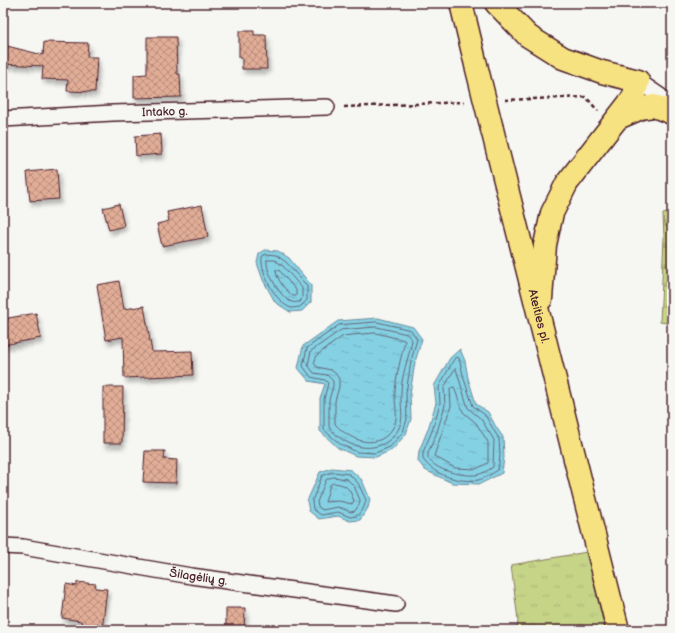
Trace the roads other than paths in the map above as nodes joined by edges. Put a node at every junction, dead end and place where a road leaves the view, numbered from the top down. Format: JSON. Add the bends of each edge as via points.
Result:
{"nodes":[{"id":1,"x":461,"y":3,"type":"edge"},
{"id":2,"x":496,"y":3,"type":"edge"},
{"id":3,"x":638,"y":81,"type":"junction"},
{"id":4,"x":327,"y":107,"type":"dead end"},
{"id":5,"x":672,"y":112,"type":"edge"},
{"id":6,"x":618,"y":118,"type":"junction"},
{"id":7,"x":3,"y":119,"type":"edge"},
{"id":8,"x":539,"y":316,"type":"junction"},
{"id":9,"x":3,"y":546,"type":"edge"},
{"id":10,"x":396,"y":604,"type":"dead end"},
{"id":11,"x":618,"y":630,"type":"edge"}],
"edges":[{"from":1,"to":8,"type":"highway","name":"Ateities pl.","bridge":true},
{"from":2,"to":3,"type":"highway","via":[[528,36],[563,58]]},
{"from":3,"to":5,"type":"street","via":[[660,96]]},
{"from":3,"to":6,"type":"highway","via":[[633,98]]},
{"from":4,"to":7,"type":"street","name":"Intako g."},
{"from":5,"to":6,"type":"highway","via":[[654,106],[641,108]]},
{"from":6,"to":8,"type":"highway","via":[[567,183],[552,213],[545,245]]},
{"from":8,"to":11,"type":"highway","name":"Ateities pl."},
{"from":9,"to":10,"type":"street","name":"Šilagėlių g.","via":[[23,547],[191,576]]}]}
